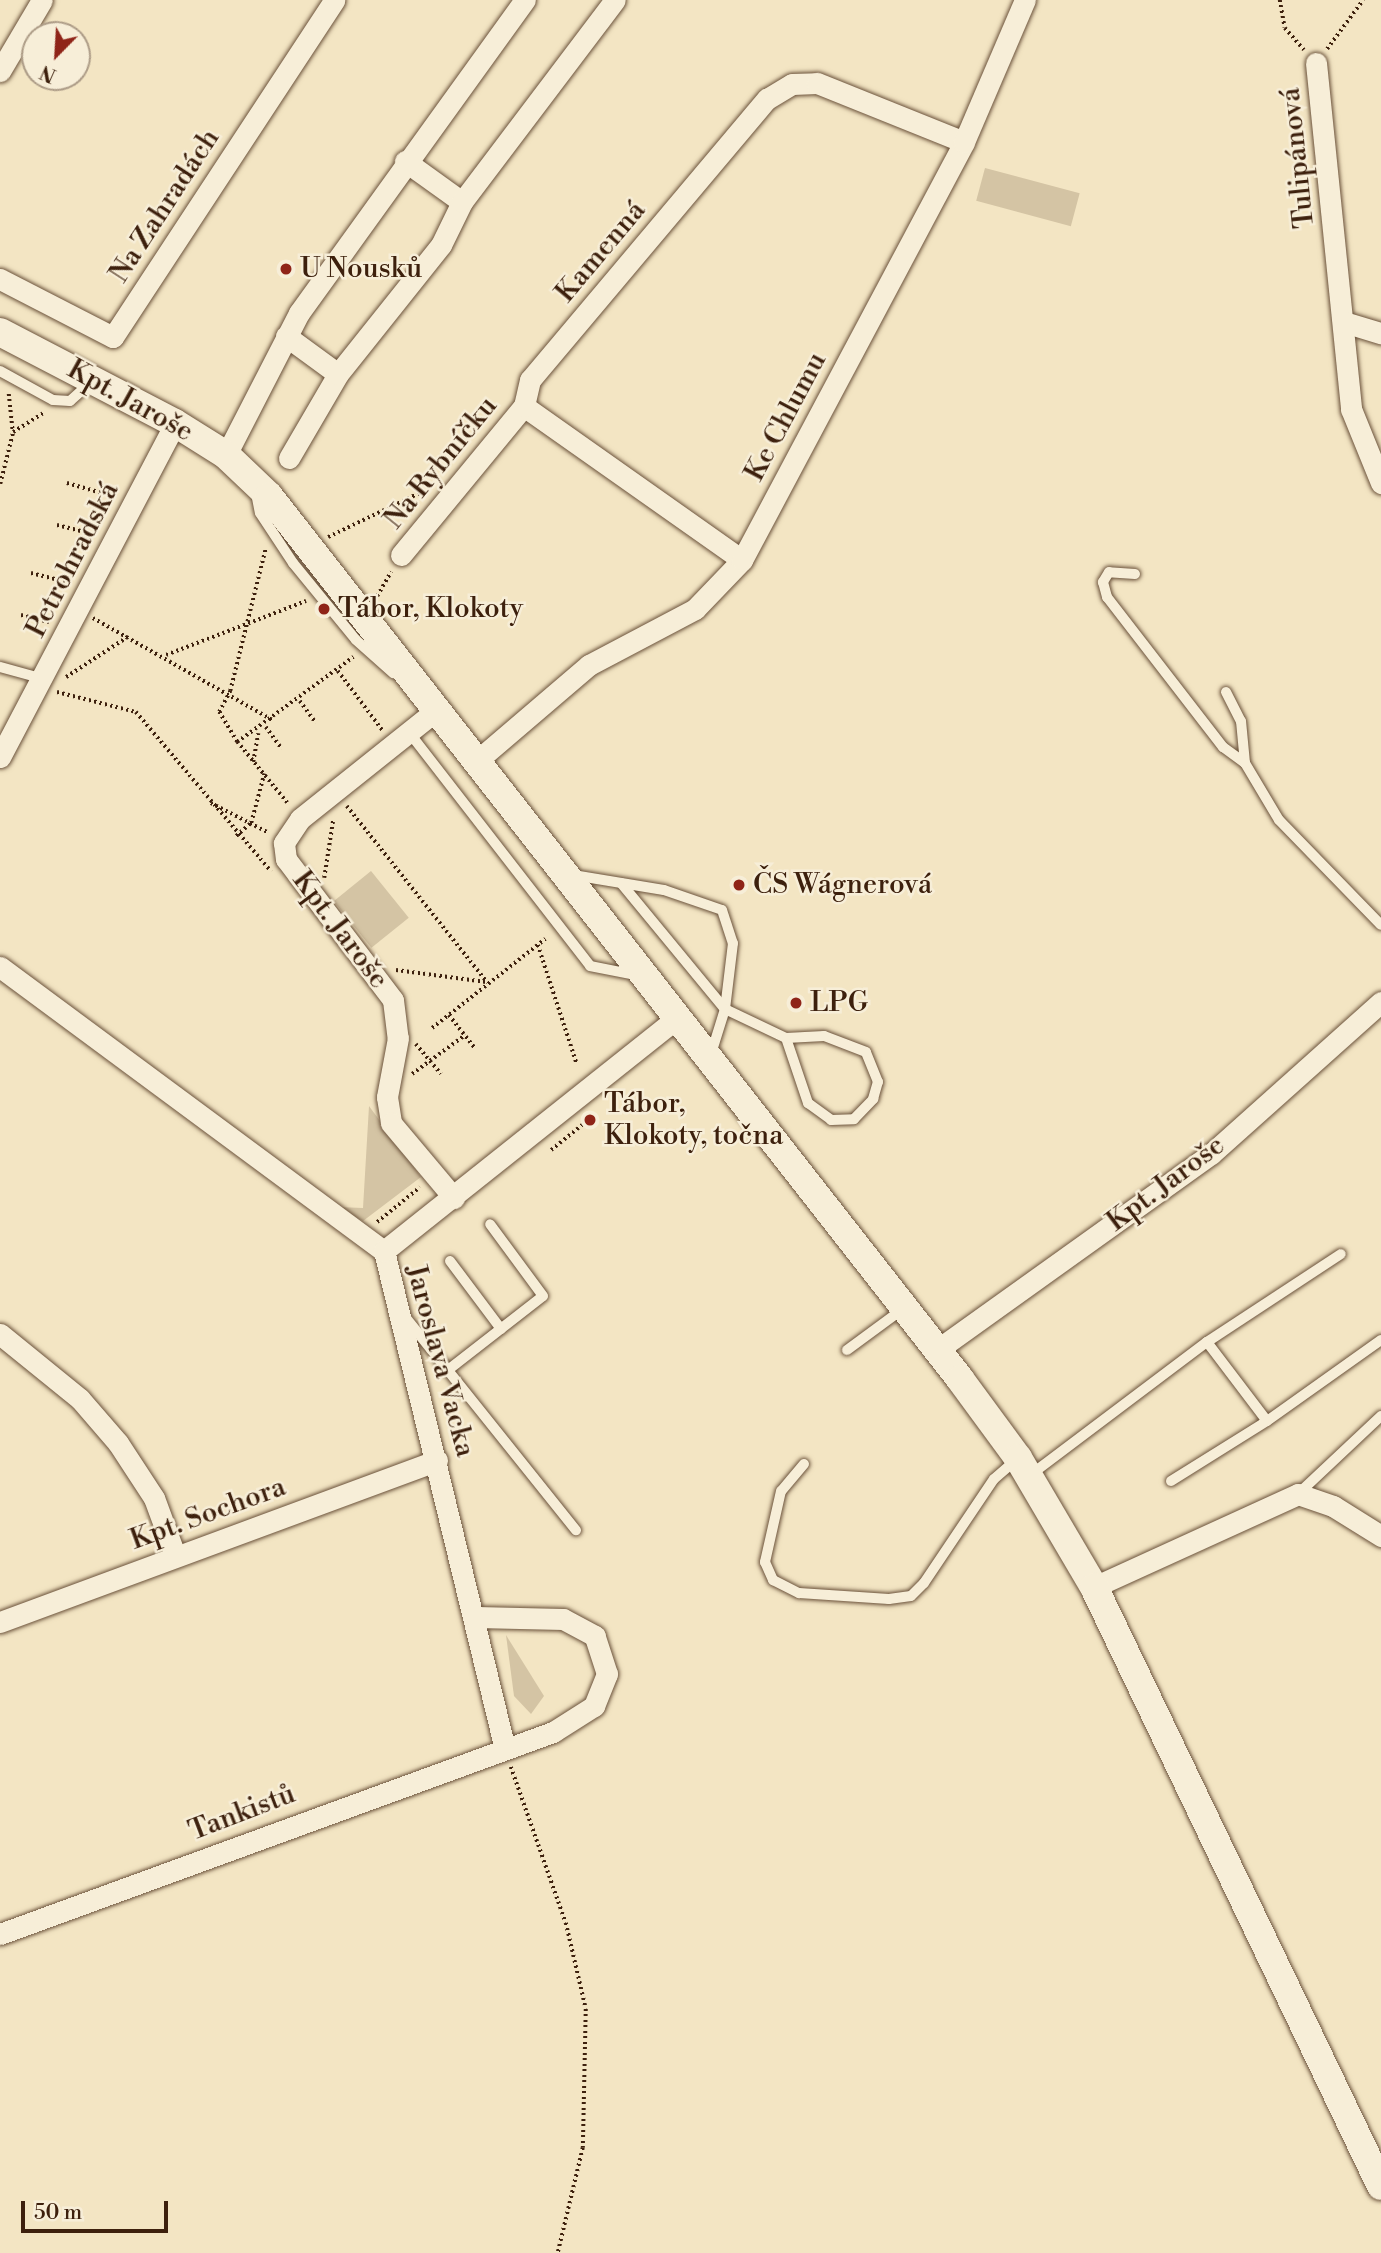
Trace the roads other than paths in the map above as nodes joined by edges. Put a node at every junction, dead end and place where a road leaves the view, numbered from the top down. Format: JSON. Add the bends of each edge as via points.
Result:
{"nodes":[{"id":1,"x":42,"y":0,"type":"edge"},
{"id":2,"x":334,"y":0,"type":"edge"},
{"id":3,"x":525,"y":0,"type":"edge"},
{"id":4,"x":615,"y":0,"type":"edge"},
{"id":5,"x":1025,"y":0,"type":"edge"},
{"id":6,"x":7,"y":45,"type":"edge"},
{"id":7,"x":1316,"y":63,"type":"road end"},
{"id":8,"x":0,"y":71,"type":"edge"},
{"id":9,"x":964,"y":142,"type":"junction"},
{"id":10,"x":405,"y":161,"type":"junction"},
{"id":11,"x":461,"y":202,"type":"junction"},
{"id":12,"x":0,"y":279,"type":"edge"},
{"id":13,"x":1344,"y":322,"type":"junction"},
{"id":14,"x":0,"y":332,"type":"edge"},
{"id":15,"x":1381,"y":333,"type":"edge"},
{"id":16,"x":286,"y":336,"type":"junction"},
{"id":17,"x":0,"y":371,"type":"edge"},
{"id":18,"x":338,"y":374,"type":"junction"},
{"id":19,"x":93,"y":381,"type":"junction"},
{"id":20,"x":524,"y":406,"type":"junction"},
{"id":21,"x":175,"y":423,"type":"junction"},
{"id":22,"x":226,"y":455,"type":"junction"},
{"id":23,"x":289,"y":458,"type":"dead end"},
{"id":24,"x":252,"y":477,"type":"junction"},
{"id":25,"x":1381,"y":483,"type":"edge"},
{"id":26,"x":401,"y":555,"type":"road end"},
{"id":27,"x":742,"y":560,"type":"junction"},
{"id":28,"x":1135,"y":575,"type":"dead end"},
{"id":29,"x":0,"y":667,"type":"edge"},
{"id":30,"x":54,"y":683,"type":"junction"},
{"id":31,"x":1226,"y":692,"type":"dead end"},
{"id":32,"x":439,"y":708,"type":"junction"},
{"id":33,"x":408,"y":732,"type":"junction"},
{"id":34,"x":0,"y":757,"type":"edge"},
{"id":35,"x":479,"y":759,"type":"junction"},
{"id":36,"x":1245,"y":763,"type":"junction"},
{"id":37,"x":568,"y":874,"type":"junction"},
{"id":38,"x":621,"y":883,"type":"junction"},
{"id":39,"x":1381,"y":925,"type":"edge"},
{"id":40,"x":0,"y":967,"type":"edge"},
{"id":41,"x":650,"y":978,"type":"junction"},
{"id":42,"x":1381,"y":1002,"type":"edge"},
{"id":43,"x":725,"y":1009,"type":"junction"},
{"id":44,"x":679,"y":1016,"type":"junction"},
{"id":45,"x":786,"y":1038,"type":"junction"},
{"id":46,"x":710,"y":1057,"type":"junction"},
{"id":47,"x":454,"y":1198,"type":"junction"},
{"id":48,"x":490,"y":1224,"type":"dead end"},
{"id":49,"x":384,"y":1251,"type":"junction"},
{"id":50,"x":1342,"y":1254,"type":"dead end"},
{"id":51,"x":450,"y":1261,"type":"dead end"},
{"id":52,"x":395,"y":1304,"type":"junction"},
{"id":53,"x":904,"y":1308,"type":"junction"},
{"id":54,"x":501,"y":1329,"type":"junction"},
{"id":55,"x":0,"y":1334,"type":"edge"},
{"id":56,"x":1381,"y":1340,"type":"edge"},
{"id":57,"x":1207,"y":1342,"type":"junction"},
{"id":58,"x":847,"y":1350,"type":"dead end"},
{"id":59,"x":937,"y":1350,"type":"junction"},
{"id":60,"x":448,"y":1370,"type":"junction"},
{"id":61,"x":1381,"y":1416,"type":"edge"},
{"id":62,"x":1267,"y":1421,"type":"junction"},
{"id":63,"x":437,"y":1460,"type":"junction"},
{"id":64,"x":804,"y":1464,"type":"dead end"},
{"id":65,"x":1023,"y":1467,"type":"junction"},
{"id":66,"x":1171,"y":1481,"type":"dead end"},
{"id":67,"x":1298,"y":1494,"type":"junction"},
{"id":68,"x":576,"y":1530,"type":"dead end"},
{"id":69,"x":1381,"y":1536,"type":"edge"},
{"id":70,"x":175,"y":1555,"type":"junction"},
{"id":71,"x":1094,"y":1587,"type":"junction"},
{"id":72,"x":477,"y":1617,"type":"junction"},
{"id":73,"x":0,"y":1622,"type":"edge"},
{"id":74,"x":504,"y":1745,"type":"junction"},
{"id":75,"x":0,"y":1934,"type":"edge"},
{"id":76,"x":1381,"y":2186,"type":"edge"}],
"edges":[{"from":1,"to":6,"type":"street"},
{"from":2,"to":12,"type":"street","name":"Na Zahradách","via":[[113,337]]},
{"from":3,"to":10,"type":"street"},
{"from":4,"to":11,"type":"street"},
{"from":5,"to":9,"type":"street","name":"Ke Chlumu"},
{"from":6,"to":8,"type":"street"},
{"from":7,"to":13,"type":"street","name":"Tulipánová"},
{"from":9,"to":20,"type":"street","name":"Kamenná","via":[[817,83],[792,84],[767,99],[530,380]]},
{"from":9,"to":27,"type":"street","name":"Ke Chlumu"},
{"from":10,"to":11,"type":"street"},
{"from":10,"to":16,"type":"street"},
{"from":11,"to":18,"type":"street","via":[[441,245]]},
{"from":13,"to":15,"type":"street"},
{"from":13,"to":25,"type":"street","via":[[1352,409]]},
{"from":14,"to":19,"type":"street","name":"Kpt. Jaroše"},
{"from":16,"to":18,"type":"street"},
{"from":16,"to":22,"type":"street"},
{"from":17,"to":19,"type":"lane","via":[[53,400],[70,401]]},
{"from":18,"to":23,"type":"street"},
{"from":19,"to":21,"type":"street","name":"Kpt. Jaroše"},
{"from":20,"to":26,"type":"street","name":"Na Rybníčku"},
{"from":20,"to":27,"type":"street"},
{"from":21,"to":22,"type":"street","name":"Kpt. Jaroše"},
{"from":21,"to":30,"type":"street","name":"Petrohradská"},
{"from":22,"to":24,"type":"street","name":"Kpt. Jaroše"},
{"from":24,"to":32,"type":"street","name":"Kpt. Jaroše"},
{"from":24,"to":32,"type":"lane","via":[[260,513],[310,585],[365,649]]},
{"from":27,"to":35,"type":"street","name":"Ke Chlumu","via":[[695,609],[589,665]]},
{"from":28,"to":36,"type":"lane","via":[[1109,572],[1103,582],[1107,597],[1223,747]]},
{"from":29,"to":30,"type":"lane"},
{"from":30,"to":34,"type":"street","name":"Petrohradská"},
{"from":31,"to":36,"type":"lane","via":[[1241,721]]},
{"from":32,"to":33,"type":"street","name":"Kpt. Jaroše"},
{"from":32,"to":35,"type":"street","name":"Kpt. Jaroše"},
{"from":33,"to":41,"type":"lane","via":[[590,966]]},
{"from":33,"to":47,"type":"street","name":"Kpt. Jaroše","via":[[300,819],[285,851],[393,1000],[398,1038],[387,1097],[391,1123]]},
{"from":35,"to":37,"type":"street","name":"Kpt. Jaroše"},
{"from":36,"to":39,"type":"lane","via":[[1279,820]]},
{"from":37,"to":38,"type":"lane"},
{"from":37,"to":41,"type":"street","name":"Kpt. Jaroše"},
{"from":38,"to":43,"type":"lane"},
{"from":38,"to":43,"type":"lane","via":[[707,901],[722,910],[733,943]]},
{"from":40,"to":49,"type":"street","name":"Jaroslava Vacka"},
{"from":41,"to":44,"type":"street","name":"Kpt. Jaroše"},
{"from":42,"to":59,"type":"street","name":"Kpt. Jaroše","via":[[1211,1154]]},
{"from":43,"to":45,"type":"lane"},
{"from":43,"to":46,"type":"lane"},
{"from":44,"to":46,"type":"street","name":"Kpt. Jaroše"},
{"from":44,"to":47,"type":"street"},
{"from":45,"to":45,"type":"lane","via":[[802,1094],[831,1120],[854,1119],[873,1098],[878,1082],[866,1052],[833,1038]]},
{"from":46,"to":53,"type":"street","name":"Kpt. Jaroše"},
{"from":47,"to":49,"type":"street"},
{"from":48,"to":54,"type":"lane","via":[[543,1296]]},
{"from":49,"to":52,"type":"street","name":"Jaroslava Vacka"},
{"from":50,"to":57,"type":"lane"},
{"from":51,"to":54,"type":"lane"},
{"from":52,"to":60,"type":"lane"},
{"from":52,"to":63,"type":"street","name":"Jaroslava Vacka"},
{"from":53,"to":58,"type":"lane"},
{"from":53,"to":59,"type":"street","name":"Kpt. Jaroše"},
{"from":54,"to":60,"type":"lane"},
{"from":55,"to":70,"type":"street","via":[[80,1399],[118,1443],[153,1498]]},
{"from":56,"to":62,"type":"lane"},
{"from":57,"to":62,"type":"lane"},
{"from":57,"to":65,"type":"lane"},
{"from":59,"to":65,"type":"street","name":"Kpt. Jaroše"},
{"from":60,"to":68,"type":"lane"},
{"from":61,"to":67,"type":"lane"},
{"from":62,"to":66,"type":"lane"},
{"from":63,"to":70,"type":"street","name":"Kpt. Sochora"},
{"from":63,"to":72,"type":"street","name":"Jaroslava Vacka"},
{"from":64,"to":65,"type":"lane","via":[[781,1490],[765,1562],[772,1580],[799,1593],[889,1600],[911,1596],[994,1479]]},
{"from":65,"to":71,"type":"street","name":"Kpt. Jaroše"},
{"from":67,"to":69,"type":"street","via":[[1333,1506]]},
{"from":67,"to":71,"type":"street"},
{"from":70,"to":73,"type":"street","name":"Kpt. Sochora"},
{"from":71,"to":76,"type":"street","name":"Kpt. Jaroše"},
{"from":72,"to":74,"type":"street","name":"Jaroslava Vacka"},
{"from":72,"to":74,"type":"street","name":"Tankistů","via":[[563,1619],[595,1636],[607,1674],[594,1706],[553,1732]]},
{"from":74,"to":75,"type":"street","name":"Tankistů"}]}
